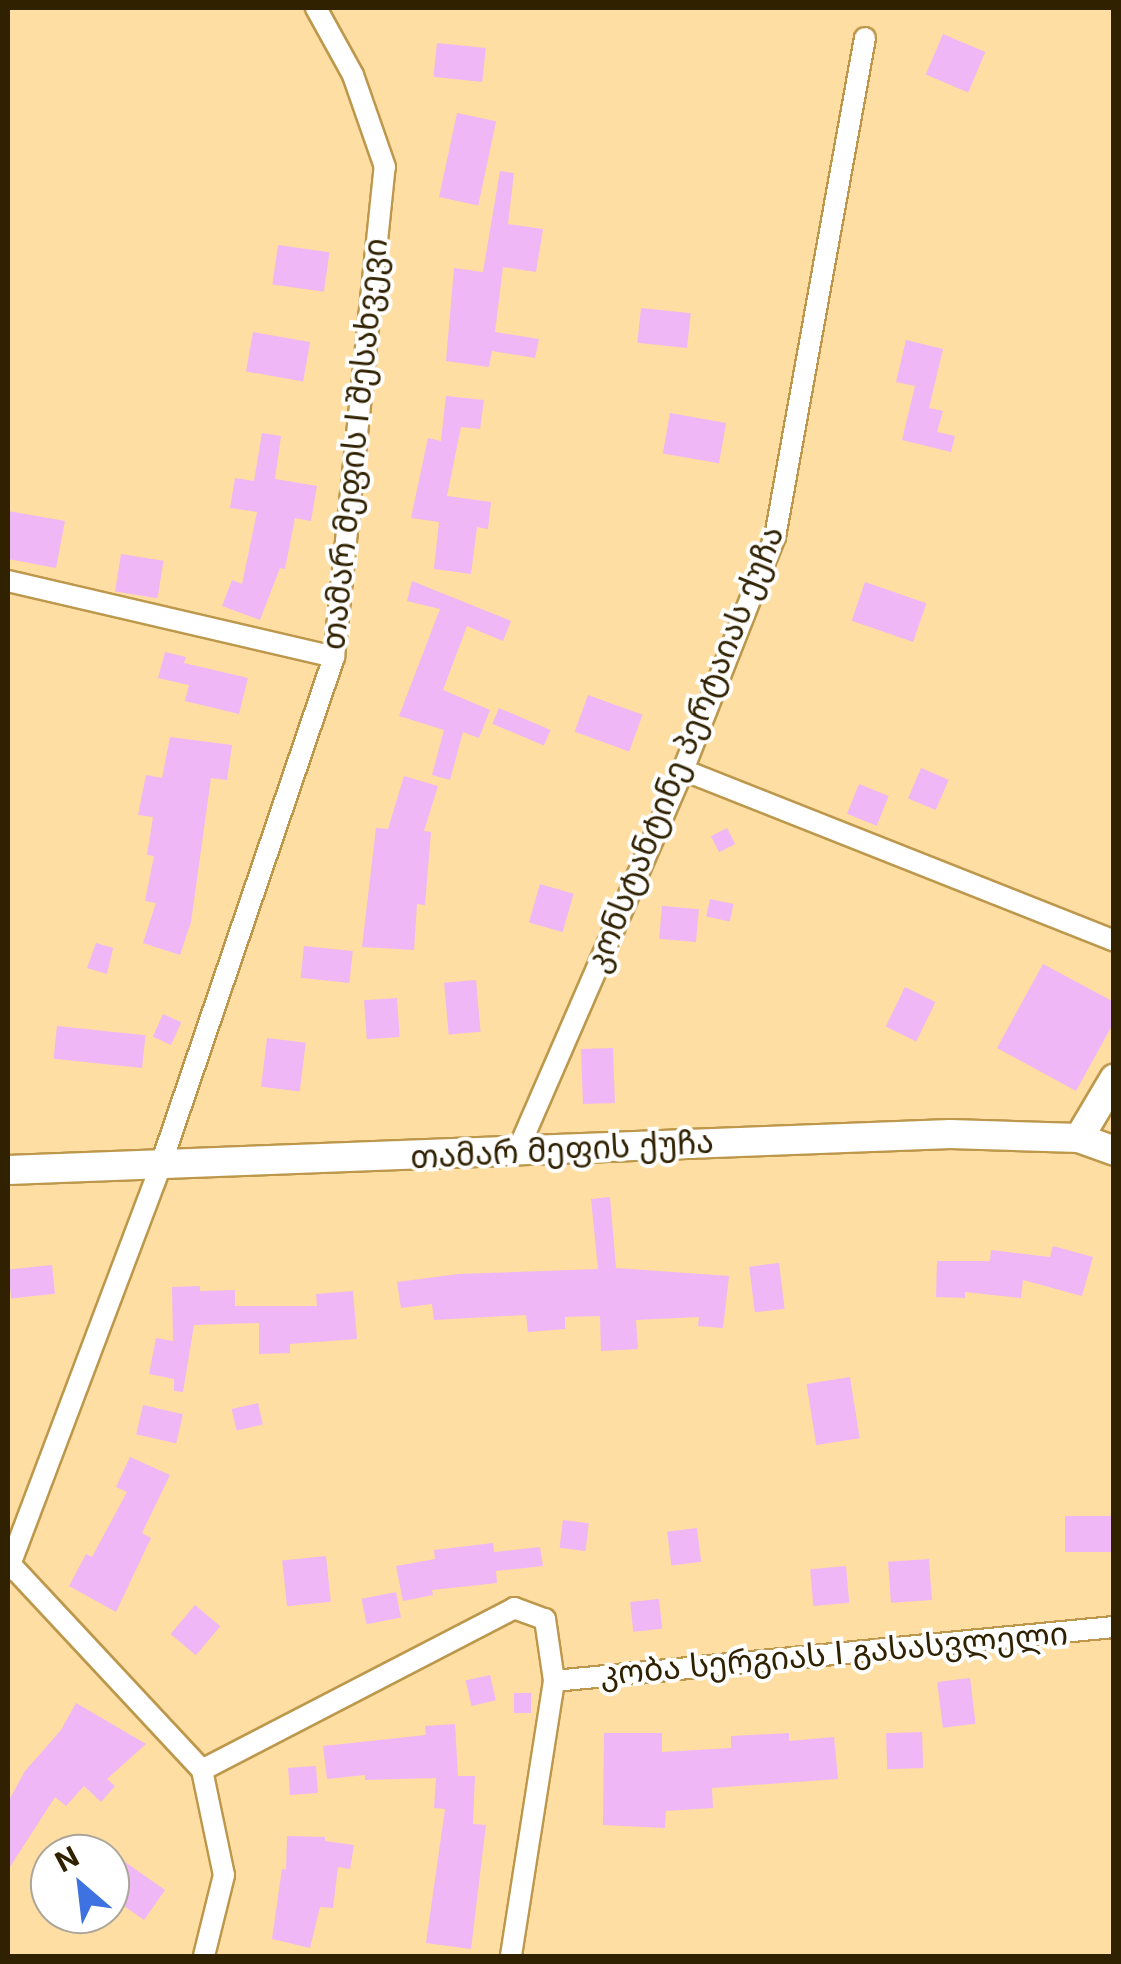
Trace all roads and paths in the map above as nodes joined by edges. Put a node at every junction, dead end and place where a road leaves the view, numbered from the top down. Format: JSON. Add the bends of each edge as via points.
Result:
{"nodes":[{"id":1,"x":316,"y":8,"type":"edge"},
{"id":2,"x":865,"y":38,"type":"dead end"},
{"id":3,"x":8,"y":581,"type":"edge"},
{"id":4,"x":334,"y":657,"type":"junction"},
{"id":5,"x":683,"y":770,"type":"junction"},
{"id":6,"x":1114,"y":940,"type":"edge"},
{"id":7,"x":1114,"y":1079,"type":"edge"},
{"id":8,"x":1079,"y":1138,"type":"junction"},
{"id":9,"x":517,"y":1152,"type":"junction"},
{"id":10,"x":1114,"y":1152,"type":"edge"},
{"id":11,"x":160,"y":1168,"type":"junction"},
{"id":12,"x":8,"y":1170,"type":"edge"},
{"id":13,"x":9,"y":1567,"type":"edge"},
{"id":14,"x":1114,"y":1627,"type":"edge"},
{"id":15,"x":554,"y":1681,"type":"junction"},
{"id":16,"x":202,"y":1770,"type":"junction"},
{"id":17,"x":204,"y":1956,"type":"edge"},
{"id":18,"x":511,"y":1956,"type":"edge"}],
"edges":[{"from":1,"to":4,"type":"street","name":"თამარ მეფის I შესახვევი","via":[[353,76],[385,167]]},
{"from":2,"to":5,"type":"street","name":"კონსტანტინე პერტაიას ქუჩა","via":[[775,537]]},
{"from":3,"to":4,"type":"street"},
{"from":4,"to":11,"type":"street","name":"თამარ მეფის I შესახვევი"},
{"from":5,"to":6,"type":"street"},
{"from":5,"to":9,"type":"street","name":"კონსტანტინე პერტაიას ქუჩა"},
{"from":7,"to":8,"type":"street"},
{"from":8,"to":9,"type":"street","name":"თამარ მეფის ქუჩა","via":[[895,1135]]},
{"from":8,"to":10,"type":"street","name":"თამარ მეფის ქუჩა"},
{"from":9,"to":11,"type":"street","name":"თამარ მეფის ქუჩა"},
{"from":11,"to":12,"type":"street","name":"თამარ მეფის ქუჩა"},
{"from":11,"to":13,"type":"street","name":"თამარ მეფის I შესახვევი"},
{"from":13,"to":16,"type":"street"},
{"from":14,"to":15,"type":"street","name":"კობა სერგიას I გასასვლელი"},
{"from":15,"to":16,"type":"street","via":[[546,1619],[514,1608]]},
{"from":15,"to":18,"type":"street"},
{"from":16,"to":17,"type":"street","via":[[224,1876]]}]}
